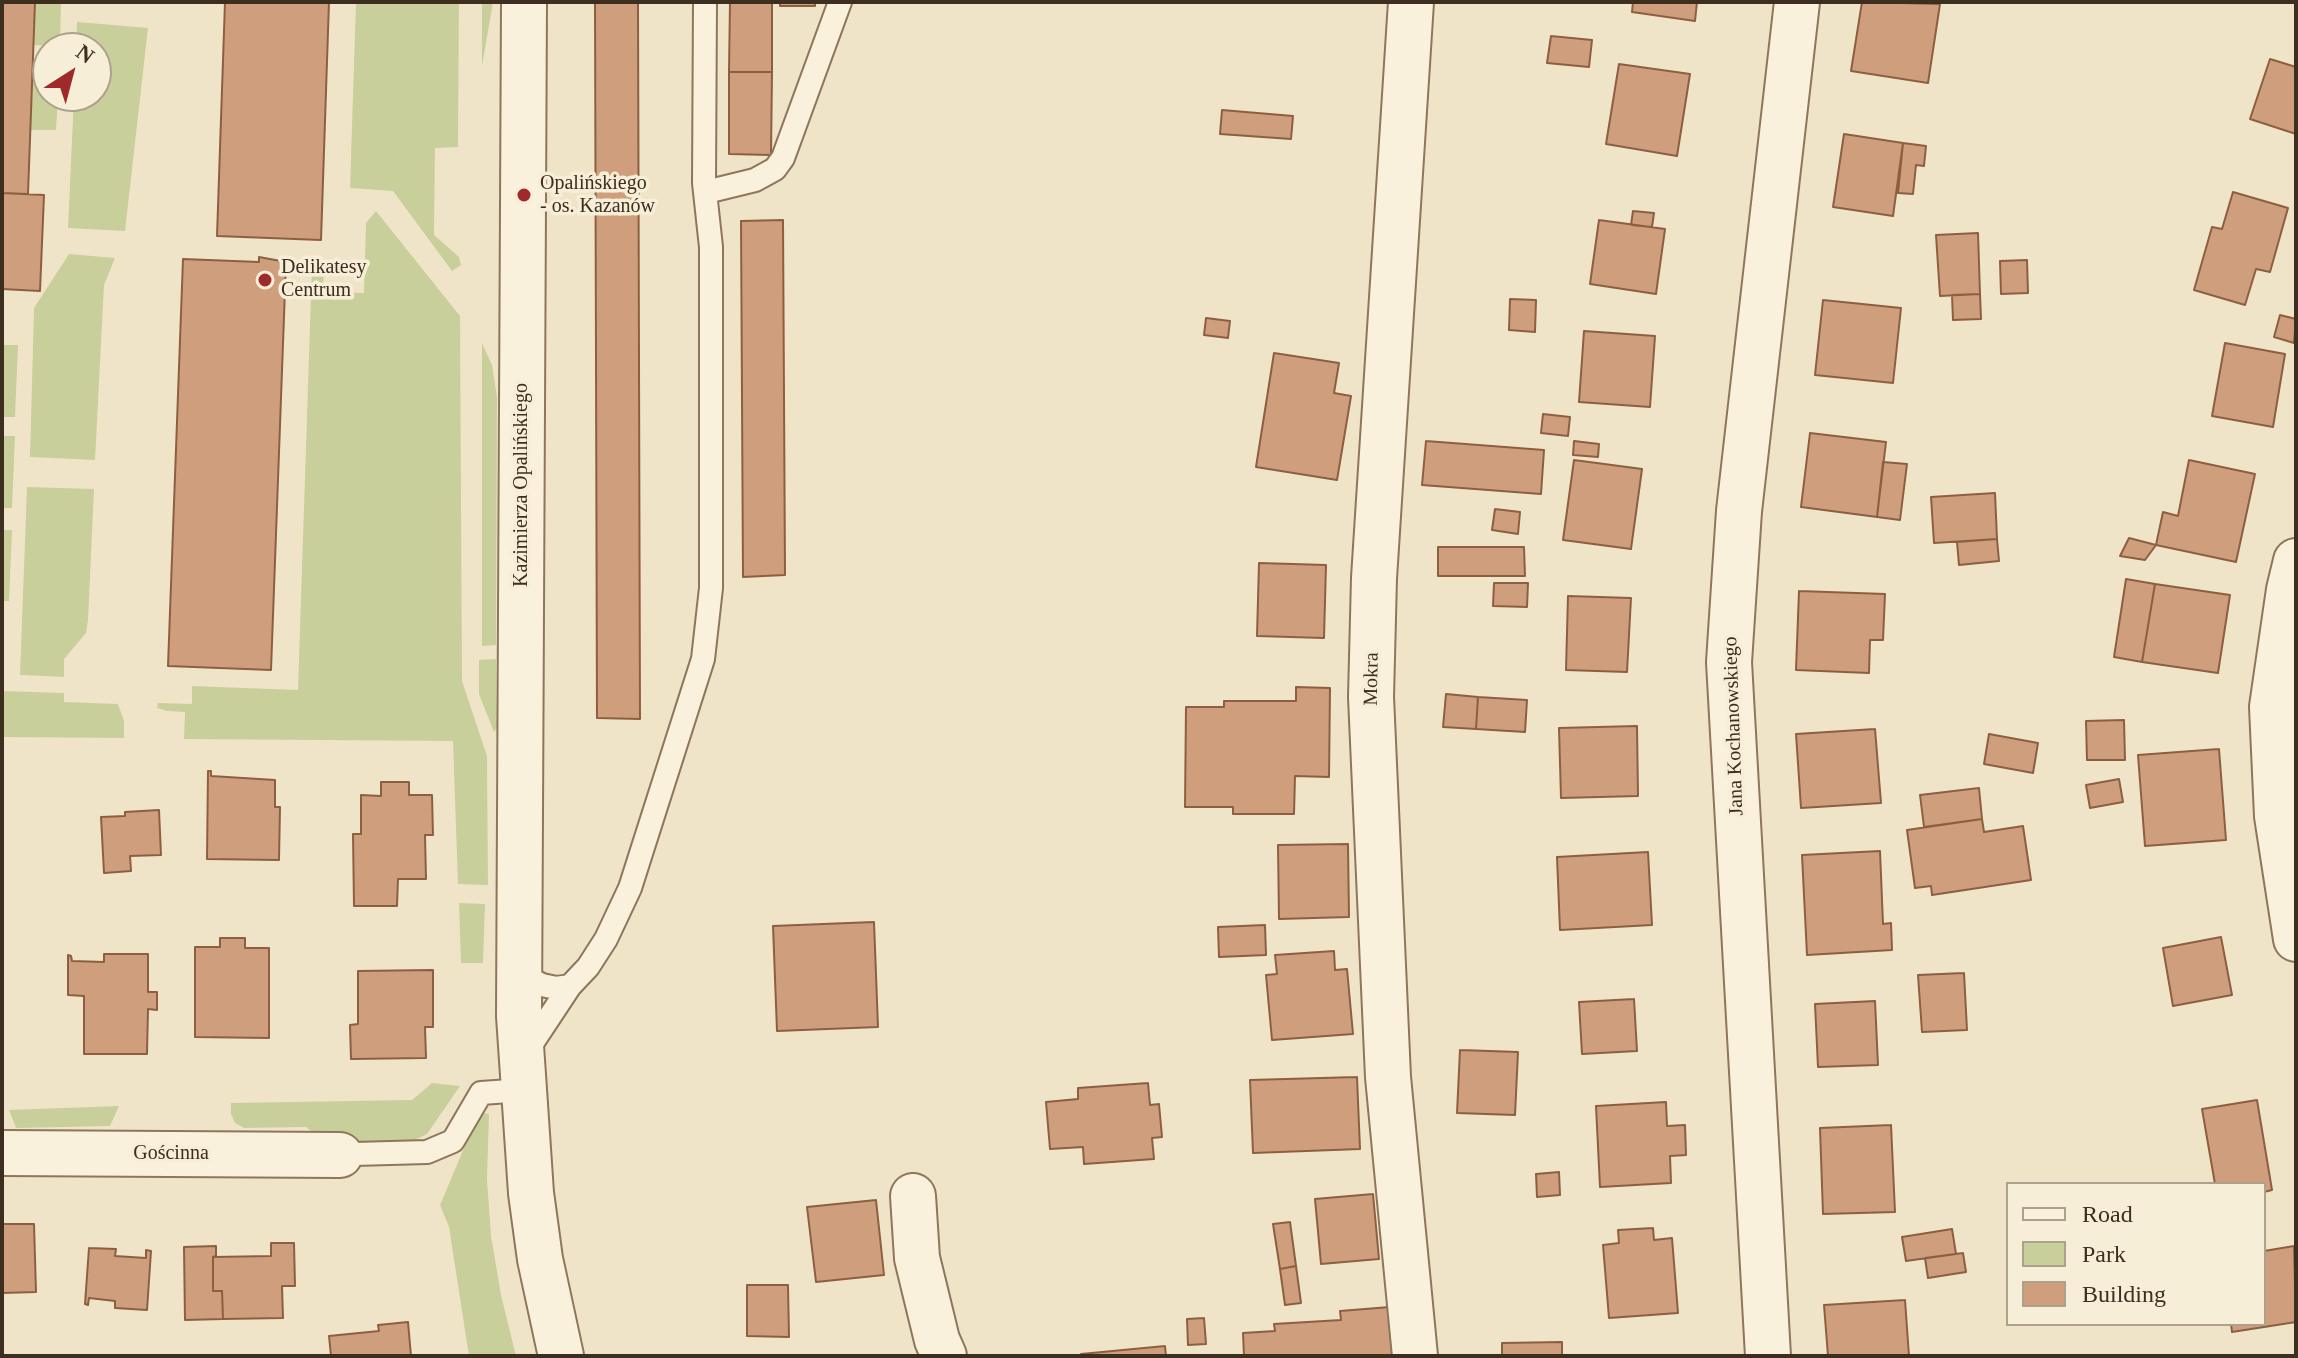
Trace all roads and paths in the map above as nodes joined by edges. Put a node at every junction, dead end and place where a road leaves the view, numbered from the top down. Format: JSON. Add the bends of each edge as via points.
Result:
{"nodes":[{"id":1,"x":524,"y":2,"type":"edge"},
{"id":2,"x":705,"y":2,"type":"edge"},
{"id":3,"x":840,"y":2,"type":"edge"},
{"id":4,"x":1411,"y":2,"type":"edge"},
{"id":5,"x":1797,"y":2,"type":"edge"},
{"id":6,"x":706,"y":192,"type":"junction"},
{"id":7,"x":2296,"y":561,"type":"edge"},
{"id":8,"x":2296,"y":939,"type":"edge"},
{"id":9,"x":520,"y":969,"type":"junction"},
{"id":10,"x":570,"y":986,"type":"junction"},
{"id":11,"x":523,"y":1074,"type":"junction"},
{"id":12,"x":2,"y":1153,"type":"edge"},
{"id":13,"x":347,"y":1154,"type":"joint"},
{"id":14,"x":913,"y":1196,"type":"dead end"},
{"id":15,"x":561,"y":1356,"type":"edge"},
{"id":16,"x":944,"y":1356,"type":"edge"},
{"id":17,"x":1415,"y":1356,"type":"edge"},
{"id":18,"x":1768,"y":1356,"type":"edge"}],
"edges":[{"from":1,"to":9,"type":"street","name":"Kazimierza Opalińskiego"},
{"from":2,"to":6,"type":"lane"},
{"from":3,"to":6,"type":"lane","via":[[775,169],[755,180]]},
{"from":4,"to":17,"type":"street","name":"Mokra","via":[[1371,697],[1388,1077]]},
{"from":5,"to":18,"type":"street","name":"Jana Kochanowskiego","via":[[1739,511],[1729,662]]},
{"from":6,"to":10,"type":"lane","via":[[711,247],[711,588],[703,659],[630,888],[606,939]]},
{"from":7,"to":8,"type":"street","via":[[2272,707],[2277,816]]},
{"from":9,"to":10,"type":"lane","via":[[542,985]]},
{"from":9,"to":11,"type":"street","name":"Kazimierza Opalińskiego"},
{"from":10,"to":11,"type":"lane"},
{"from":11,"to":13,"type":"lane","name":"Gościnna","via":[[481,1093],[453,1141],[427,1152]]},
{"from":11,"to":15,"type":"street","name":"Kazimierza Opalińskiego","via":[[531,1193]]},
{"from":12,"to":13,"type":"street","name":"Gościnna"},
{"from":14,"to":16,"type":"street","via":[[917,1258]]}]}
